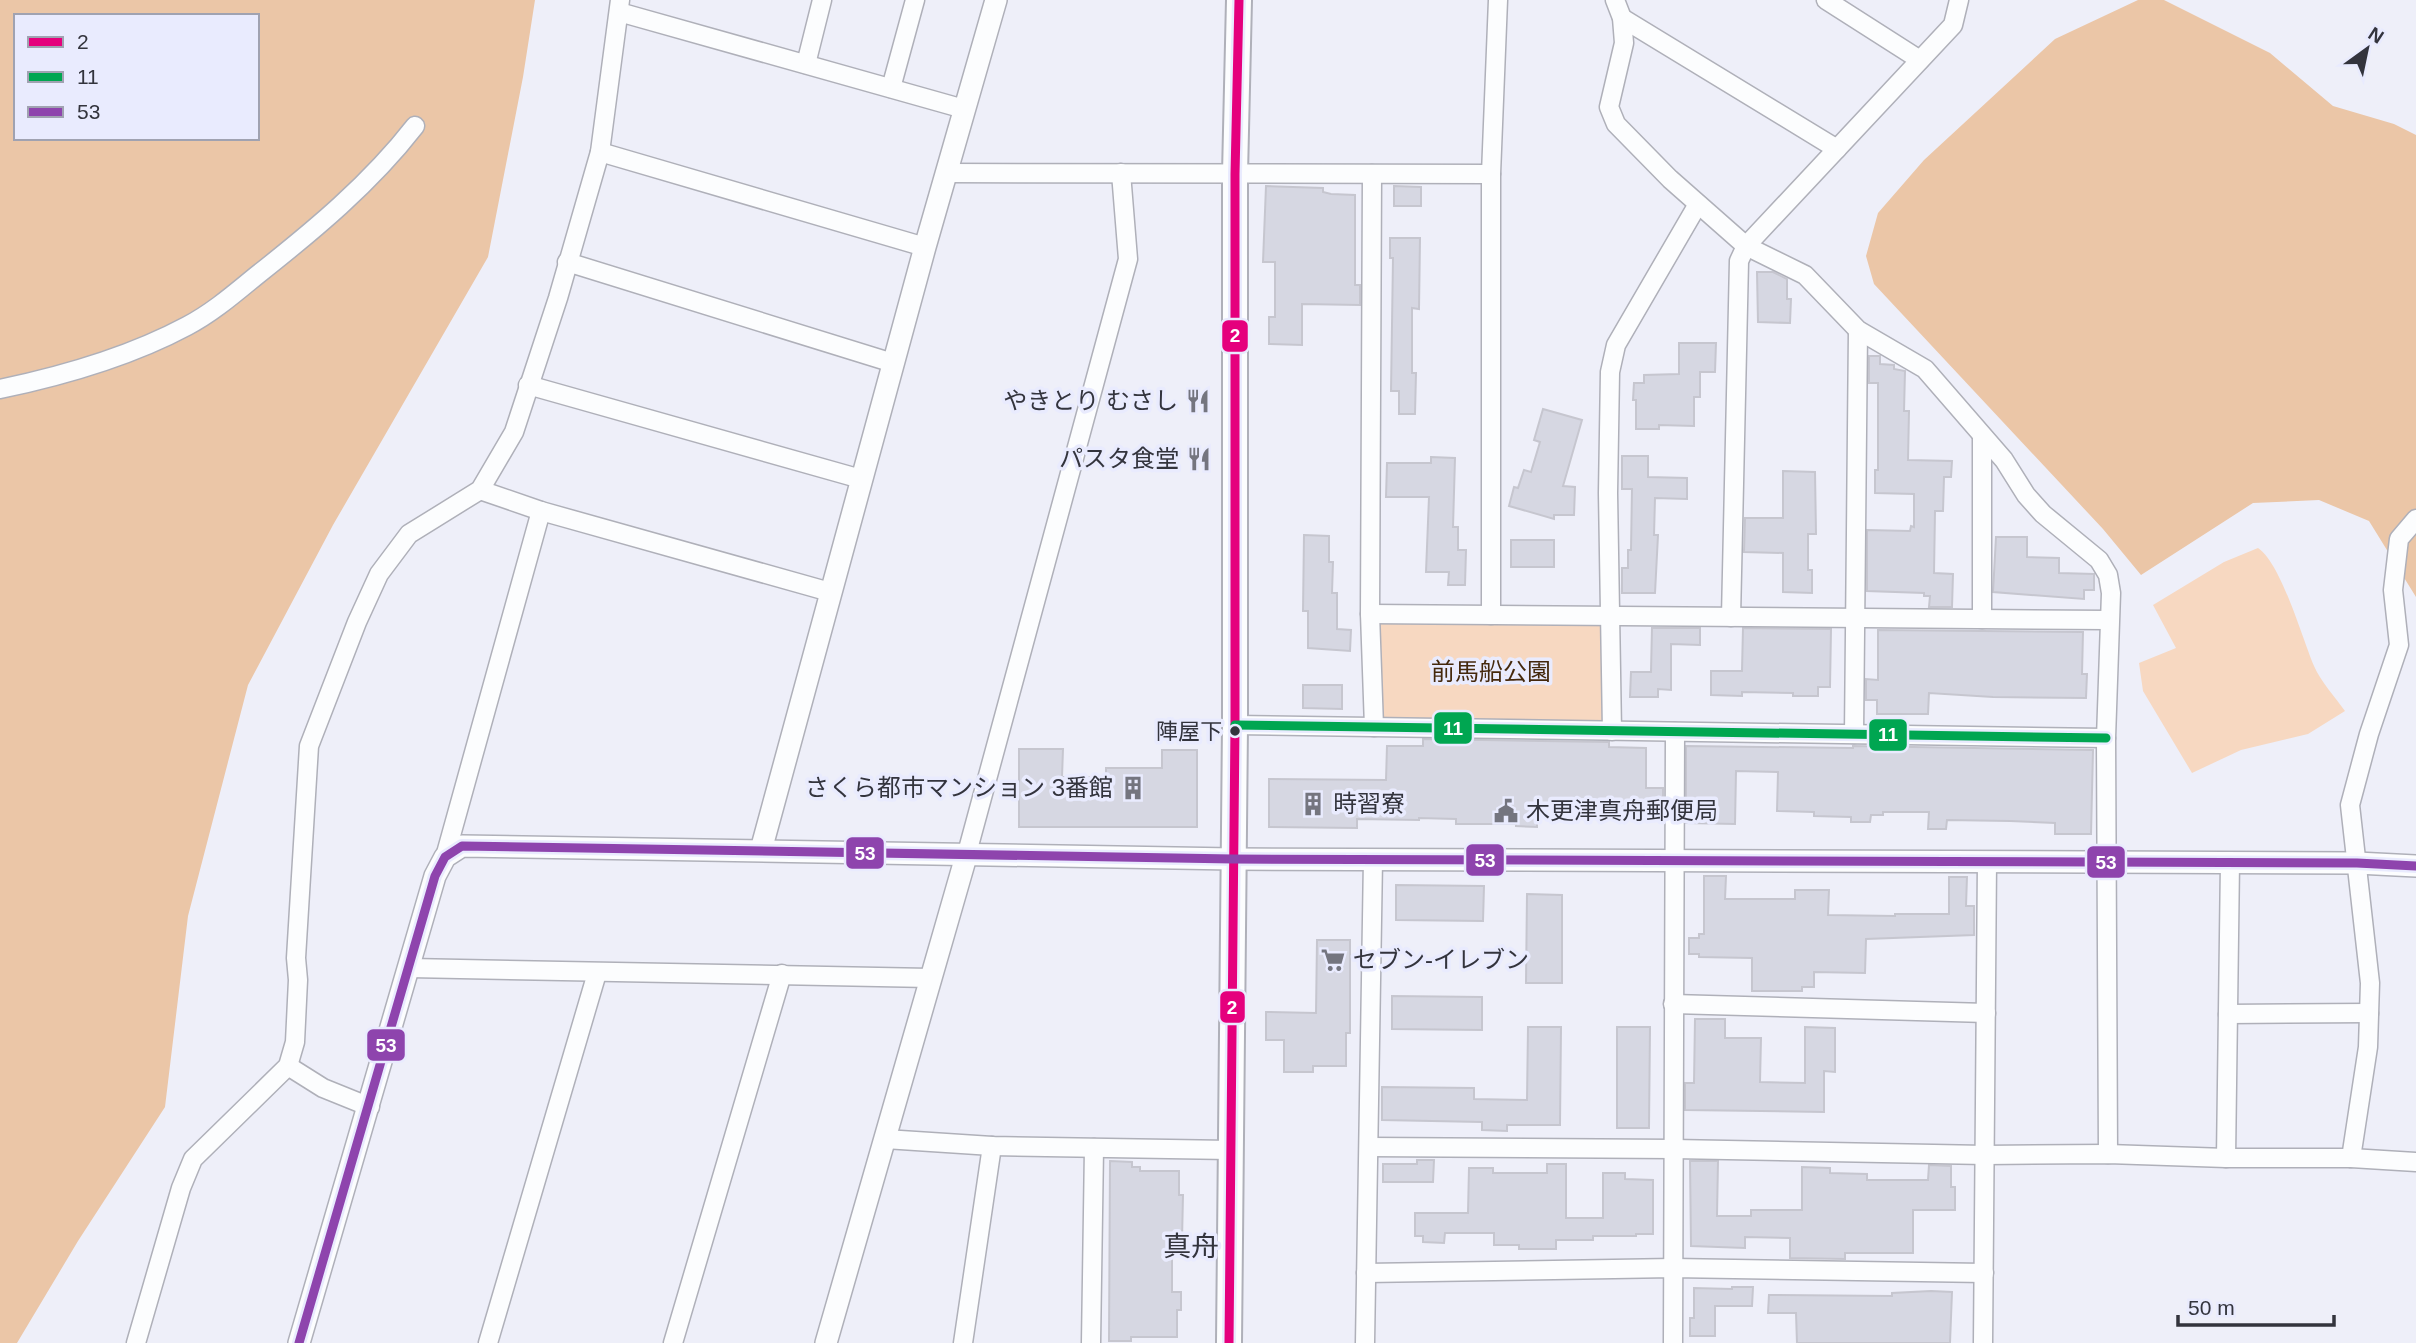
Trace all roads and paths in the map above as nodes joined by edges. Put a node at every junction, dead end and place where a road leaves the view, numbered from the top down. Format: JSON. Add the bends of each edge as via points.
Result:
{"nodes":[{"id":1,"x":821,"y":0,"type":"edge"},
{"id":2,"x":915,"y":0,"type":"edge"},
{"id":3,"x":996,"y":0,"type":"edge"},
{"id":4,"x":1238,"y":0,"type":"edge"},
{"id":5,"x":1499,"y":0,"type":"edge"},
{"id":6,"x":1615,"y":0,"type":"edge"},
{"id":7,"x":1826,"y":0,"type":"edge"},
{"id":8,"x":1959,"y":0,"type":"edge"},
{"id":9,"x":620,"y":6,"type":"edge"},
{"id":10,"x":1622,"y":18,"type":"junction"},
{"id":11,"x":1920,"y":60,"type":"junction"},
{"id":12,"x":806,"y":64,"type":"junction"},
{"id":13,"x":891,"y":88,"type":"junction"},
{"id":14,"x":964,"y":109,"type":"junction"},
{"id":15,"x":415,"y":126,"type":"dead end"},
{"id":16,"x":1837,"y":149,"type":"junction"},
{"id":17,"x":600,"y":152,"type":"junction"},
{"id":18,"x":946,"y":173,"type":"junction"},
{"id":19,"x":1121,"y":173,"type":"junction"},
{"id":20,"x":1235,"y":174,"type":"junction"},
{"id":21,"x":1372,"y":174,"type":"junction"},
{"id":22,"x":1490,"y":174,"type":"junction"},
{"id":23,"x":1698,"y":204,"type":"junction"},
{"id":24,"x":1746,"y":246,"type":"junction"},
{"id":25,"x":925,"y":247,"type":"junction"},
{"id":26,"x":568,"y":262,"type":"junction"},
{"id":27,"x":1858,"y":330,"type":"junction"},
{"id":28,"x":893,"y":363,"type":"junction"},
{"id":29,"x":528,"y":385,"type":"junction"},
{"id":30,"x":0,"y":390,"type":"edge"},
{"id":31,"x":1982,"y":436,"type":"junction"},
{"id":32,"x":861,"y":479,"type":"junction"},
{"id":33,"x":480,"y":491,"type":"junction"},
{"id":34,"x":541,"y":511,"type":"junction"},
{"id":35,"x":2416,"y":519,"type":"edge"},
{"id":36,"x":831,"y":592,"type":"junction"},
{"id":37,"x":1370,"y":614,"type":"junction"},
{"id":38,"x":1491,"y":615,"type":"junction"},
{"id":39,"x":1609,"y":616,"type":"junction"},
{"id":40,"x":1731,"y":617,"type":"junction"},
{"id":41,"x":1855,"y":618,"type":"junction"},
{"id":42,"x":1982,"y":619,"type":"junction"},
{"id":43,"x":2108,"y":620,"type":"junction"},
{"id":44,"x":1236,"y":725,"type":"junction"},
{"id":45,"x":1374,"y":727,"type":"junction"},
{"id":46,"x":1612,"y":731,"type":"junction"},
{"id":47,"x":1675,"y":732,"type":"junction"},
{"id":48,"x":1854,"y":734,"type":"junction"},
{"id":49,"x":2106,"y":738,"type":"junction"},
{"id":50,"x":761,"y":850,"type":"junction"},
{"id":51,"x":967,"y":853,"type":"junction"},
{"id":52,"x":445,"y":857,"type":"junction"},
{"id":53,"x":1233,"y":859,"type":"junction"},
{"id":54,"x":1373,"y":859,"type":"junction"},
{"id":55,"x":1674,"y":860,"type":"junction"},
{"id":56,"x":1987,"y":862,"type":"junction"},
{"id":57,"x":2107,"y":862,"type":"junction"},
{"id":58,"x":2230,"y":862,"type":"junction"},
{"id":59,"x":2357,"y":863,"type":"junction"},
{"id":60,"x":2416,"y":866,"type":"edge"},
{"id":61,"x":410,"y":968,"type":"junction"},
{"id":62,"x":597,"y":973,"type":"junction"},
{"id":63,"x":782,"y":974,"type":"junction"},
{"id":64,"x":930,"y":978,"type":"junction"},
{"id":65,"x":1673,"y":1004,"type":"junction"},
{"id":66,"x":1986,"y":1013,"type":"junction"},
{"id":67,"x":2369,"y":1013,"type":"junction"},
{"id":68,"x":2228,"y":1014,"type":"junction"},
{"id":69,"x":288,"y":1066,"type":"junction"},
{"id":70,"x":370,"y":1107,"type":"junction"},
{"id":71,"x":885,"y":1139,"type":"junction"},
{"id":72,"x":992,"y":1146,"type":"junction"},
{"id":73,"x":1369,"y":1147,"type":"junction"},
{"id":74,"x":1094,"y":1148,"type":"junction"},
{"id":75,"x":1674,"y":1149,"type":"junction"},
{"id":76,"x":1230,"y":1150,"type":"junction"},
{"id":77,"x":2108,"y":1154,"type":"junction"},
{"id":78,"x":1985,"y":1155,"type":"junction"},
{"id":79,"x":2351,"y":1157,"type":"junction"},
{"id":80,"x":2226,"y":1158,"type":"junction"},
{"id":81,"x":2416,"y":1162,"type":"edge"},
{"id":82,"x":1673,"y":1268,"type":"junction"},
{"id":83,"x":1366,"y":1273,"type":"junction"},
{"id":84,"x":1984,"y":1273,"type":"junction"},
{"id":85,"x":136,"y":1343,"type":"edge"},
{"id":86,"x":299,"y":1343,"type":"edge"},
{"id":87,"x":488,"y":1343,"type":"edge"},
{"id":88,"x":673,"y":1343,"type":"edge"},
{"id":89,"x":826,"y":1343,"type":"edge"},
{"id":90,"x":963,"y":1343,"type":"edge"},
{"id":91,"x":1091,"y":1343,"type":"edge"},
{"id":92,"x":1229,"y":1343,"type":"edge"},
{"id":93,"x":1365,"y":1343,"type":"edge"},
{"id":94,"x":1673,"y":1343,"type":"edge"},
{"id":95,"x":1983,"y":1343,"type":"edge"}],
"edges":[{"from":1,"to":12,"type":"street"},
{"from":2,"to":13,"type":"street"},
{"from":3,"to":14,"type":"street"},
{"from":4,"to":20,"type":"main road"},
{"from":5,"to":22,"type":"street"},
{"from":6,"to":10,"type":"street"},
{"from":7,"to":11,"type":"street"},
{"from":8,"to":11,"type":"street","via":[[1954,25]]},
{"from":9,"to":12,"type":"street"},
{"from":9,"to":17,"type":"street"},
{"from":10,"to":16,"type":"street"},
{"from":10,"to":23,"type":"street","via":[[1624,43],[1609,107],[1616,124]]},
{"from":11,"to":16,"type":"street"},
{"from":12,"to":13,"type":"street"},
{"from":13,"to":14,"type":"street"},
{"from":14,"to":18,"type":"street"},
{"from":15,"to":30,"type":"street","via":[[388,162],[297,244],[189,326],[129,354]]},
{"from":16,"to":24,"type":"street"},
{"from":17,"to":25,"type":"street"},
{"from":17,"to":26,"type":"street"},
{"from":18,"to":19,"type":"street"},
{"from":18,"to":25,"type":"street"},
{"from":19,"to":20,"type":"street"},
{"from":19,"to":51,"type":"street","via":[[1128,259]]},
{"from":20,"to":21,"type":"street"},
{"from":20,"to":44,"type":"main road"},
{"from":21,"to":22,"type":"street"},
{"from":21,"to":37,"type":"street"},
{"from":22,"to":38,"type":"street"},
{"from":23,"to":24,"type":"street"},
{"from":23,"to":39,"type":"street","via":[[1616,345],[1610,372]]},
{"from":24,"to":27,"type":"street","via":[[1805,275]]},
{"from":24,"to":40,"type":"street","via":[[1739,261]]},
{"from":25,"to":28,"type":"street"},
{"from":26,"to":28,"type":"street"},
{"from":26,"to":29,"type":"street"},
{"from":27,"to":31,"type":"street","via":[[1925,369]]},
{"from":27,"to":41,"type":"street"},
{"from":28,"to":32,"type":"street"},
{"from":29,"to":32,"type":"street"},
{"from":29,"to":33,"type":"street","via":[[514,432]]},
{"from":31,"to":42,"type":"street"},
{"from":31,"to":43,"type":"street","via":[[2043,514],[2099,560],[2111,593]]},
{"from":32,"to":36,"type":"street"},
{"from":33,"to":34,"type":"street"},
{"from":33,"to":69,"type":"street","via":[[410,534],[379,574],[309,746],[295,1042]]},
{"from":34,"to":36,"type":"street"},
{"from":34,"to":52,"type":"street"},
{"from":35,"to":59,"type":"street","via":[[2399,538],[2393,590],[2399,645],[2350,805]]},
{"from":36,"to":50,"type":"street"},
{"from":37,"to":38,"type":"street"},
{"from":37,"to":45,"type":"street"},
{"from":38,"to":39,"type":"street"},
{"from":39,"to":40,"type":"street"},
{"from":39,"to":46,"type":"street"},
{"from":40,"to":41,"type":"street"},
{"from":41,"to":42,"type":"street"},
{"from":41,"to":48,"type":"street"},
{"from":42,"to":43,"type":"street"},
{"from":43,"to":49,"type":"street"},
{"from":44,"to":45,"type":"street"},
{"from":44,"to":53,"type":"main road"},
{"from":45,"to":46,"type":"street"},
{"from":46,"to":47,"type":"street"},
{"from":47,"to":48,"type":"street"},
{"from":47,"to":55,"type":"street"},
{"from":48,"to":49,"type":"street"},
{"from":49,"to":57,"type":"street"},
{"from":50,"to":51,"type":"street"},
{"from":50,"to":52,"type":"street","via":[[462,846]]},
{"from":51,"to":53,"type":"street"},
{"from":51,"to":64,"type":"street"},
{"from":52,"to":61,"type":"street","via":[[435,876]]},
{"from":53,"to":54,"type":"street"},
{"from":53,"to":76,"type":"main road"},
{"from":54,"to":55,"type":"street"},
{"from":54,"to":73,"type":"street"},
{"from":55,"to":56,"type":"street"},
{"from":55,"to":65,"type":"street"},
{"from":56,"to":57,"type":"street"},
{"from":56,"to":66,"type":"street"},
{"from":57,"to":58,"type":"street"},
{"from":57,"to":77,"type":"street"},
{"from":58,"to":59,"type":"street"},
{"from":58,"to":68,"type":"street"},
{"from":59,"to":60,"type":"street"},
{"from":59,"to":67,"type":"street"},
{"from":61,"to":62,"type":"street"},
{"from":61,"to":70,"type":"street"},
{"from":62,"to":63,"type":"street"},
{"from":62,"to":87,"type":"street"},
{"from":63,"to":64,"type":"street"},
{"from":63,"to":88,"type":"street"},
{"from":64,"to":71,"type":"street"},
{"from":65,"to":66,"type":"street"},
{"from":65,"to":75,"type":"street"},
{"from":66,"to":78,"type":"street"},
{"from":67,"to":68,"type":"street"},
{"from":67,"to":79,"type":"street"},
{"from":68,"to":80,"type":"street"},
{"from":69,"to":70,"type":"street","via":[[323,1088]]},
{"from":69,"to":85,"type":"street","via":[[193,1159]]},
{"from":70,"to":86,"type":"street"},
{"from":71,"to":72,"type":"street"},
{"from":71,"to":89,"type":"street"},
{"from":72,"to":74,"type":"street"},
{"from":72,"to":90,"type":"street"},
{"from":73,"to":75,"type":"street"},
{"from":73,"to":83,"type":"street"},
{"from":74,"to":76,"type":"street"},
{"from":74,"to":91,"type":"street"},
{"from":75,"to":78,"type":"street"},
{"from":75,"to":82,"type":"street"},
{"from":76,"to":92,"type":"main road"},
{"from":77,"to":78,"type":"street"},
{"from":77,"to":80,"type":"street"},
{"from":78,"to":84,"type":"street"},
{"from":79,"to":80,"type":"street"},
{"from":79,"to":81,"type":"street"},
{"from":82,"to":83,"type":"street"},
{"from":82,"to":84,"type":"street"},
{"from":82,"to":94,"type":"street"},
{"from":83,"to":93,"type":"street"},
{"from":84,"to":95,"type":"street"}]}
